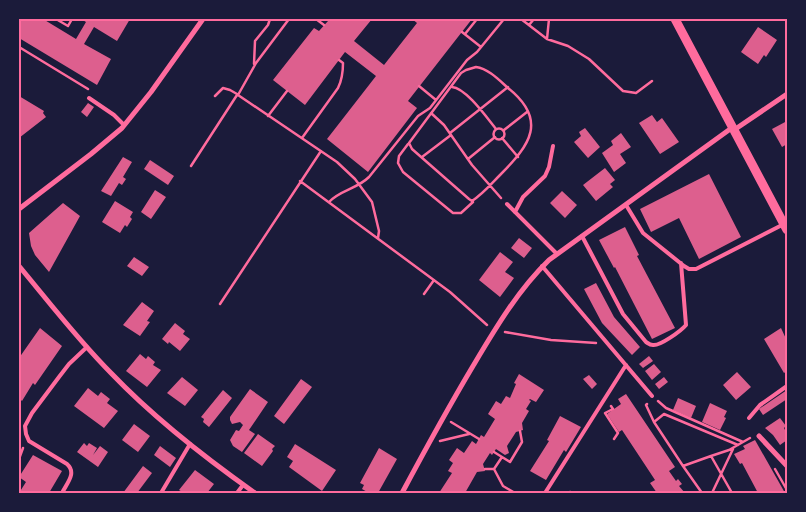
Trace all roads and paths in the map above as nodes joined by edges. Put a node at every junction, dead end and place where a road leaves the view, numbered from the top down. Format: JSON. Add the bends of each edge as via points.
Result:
{"nodes":[{"id":1,"x":56,"y":19,"type":"edge"},
{"id":2,"x":72,"y":19,"type":"edge"},
{"id":3,"x":203,"y":19,"type":"edge"},
{"id":4,"x":270,"y":19,"type":"edge"},
{"id":5,"x":289,"y":19,"type":"edge"},
{"id":6,"x":316,"y":19,"type":"edge"},
{"id":7,"x":477,"y":19,"type":"edge"},
{"id":8,"x":504,"y":19,"type":"edge"},
{"id":9,"x":521,"y":19,"type":"edge"},
{"id":10,"x":534,"y":19,"type":"edge"},
{"id":11,"x":549,"y":19,"type":"edge"},
{"id":12,"x":675,"y":19,"type":"edge"},
{"id":13,"x":324,"y":25,"type":"dead end"},
{"id":14,"x":529,"y":25,"type":"junction"},
{"id":15,"x":546,"y":39,"type":"junction"},
{"id":16,"x":19,"y":47,"type":"edge"},
{"id":17,"x":481,"y":47,"type":"junction"},
{"id":18,"x":339,"y":60,"type":"dead end"},
{"id":19,"x":254,"y":66,"type":"junction"},
{"id":20,"x":652,"y":81,"type":"dead end"},
{"id":21,"x":419,"y":86,"type":"dead end"},
{"id":22,"x":450,"y":87,"type":"junction"},
{"id":23,"x":508,"y":87,"type":"junction"},
{"id":24,"x":287,"y":91,"type":"dead end"},
{"id":25,"x":93,"y":92,"type":"dead end"},
{"id":26,"x":787,"y":94,"type":"edge"},
{"id":27,"x":238,"y":95,"type":"junction"},
{"id":28,"x":215,"y":96,"type":"dead end"},
{"id":29,"x":89,"y":98,"type":"dead end"},
{"id":30,"x":436,"y":100,"type":"junction"},
{"id":31,"x":480,"y":110,"type":"junction"},
{"id":32,"x":527,"y":112,"type":"junction"},
{"id":33,"x":431,"y":113,"type":"junction"},
{"id":34,"x":268,"y":116,"type":"junction"},
{"id":35,"x":124,"y":126,"type":"junction"},
{"id":36,"x":733,"y":128,"type":"junction"},
{"id":37,"x":496,"y":129,"type":"junction"},
{"id":38,"x":504,"y":130,"type":"junction"},
{"id":39,"x":451,"y":134,"type":"junction"},
{"id":40,"x":495,"y":137,"type":"junction"},
{"id":41,"x":302,"y":138,"type":"junction"},
{"id":42,"x":502,"y":138,"type":"junction"},
{"id":43,"x":410,"y":141,"type":"junction"},
{"id":44,"x":553,"y":146,"type":"dead end"},
{"id":45,"x":321,"y":151,"type":"junction"},
{"id":46,"x":422,"y":158,"type":"junction"},
{"id":47,"x":518,"y":158,"type":"junction"},
{"id":48,"x":468,"y":159,"type":"junction"},
{"id":49,"x":191,"y":166,"type":"dead end"},
{"id":50,"x":300,"y":181,"type":"junction"},
{"id":51,"x":360,"y":184,"type":"junction"},
{"id":52,"x":490,"y":185,"type":"junction"},
{"id":53,"x":474,"y":200,"type":"junction"},
{"id":54,"x":329,"y":202,"type":"junction"},
{"id":55,"x":507,"y":204,"type":"joint"},
{"id":56,"x":626,"y":205,"type":"junction"},
{"id":57,"x":19,"y":209,"type":"edge"},
{"id":58,"x":515,"y":212,"type":"junction"},
{"id":59,"x":786,"y":227,"type":"edge"},
{"id":60,"x":582,"y":236,"type":"junction"},
{"id":61,"x":378,"y":238,"type":"junction"},
{"id":62,"x":557,"y":254,"type":"junction"},
{"id":63,"x":681,"y":264,"type":"junction"},
{"id":64,"x":19,"y":266,"type":"edge"},
{"id":65,"x":542,"y":266,"type":"junction"},
{"id":66,"x":434,"y":280,"type":"junction"},
{"id":67,"x":424,"y":294,"type":"dead end"},
{"id":68,"x":220,"y":304,"type":"dead end"},
{"id":69,"x":489,"y":327,"type":"dead end"},
{"id":70,"x":501,"y":331,"type":"dead end"},
{"id":71,"x":609,"y":344,"type":"junction"},
{"id":72,"x":87,"y":347,"type":"junction"},
{"id":73,"x":626,"y":365,"type":"junction"},
{"id":74,"x":787,"y":386,"type":"edge"},
{"id":75,"x":652,"y":396,"type":"joint"},
{"id":76,"x":610,"y":404,"type":"dead end"},
{"id":77,"x":666,"y":408,"type":"dead end"},
{"id":78,"x":443,"y":418,"type":"junction"},
{"id":79,"x":749,"y":418,"type":"dead end"},
{"id":80,"x":654,"y":422,"type":"junction"},
{"id":81,"x":520,"y":431,"type":"dead end"},
{"id":82,"x":470,"y":434,"type":"junction"},
{"id":83,"x":757,"y":436,"type":"joint"},
{"id":84,"x":431,"y":439,"type":"junction"},
{"id":85,"x":479,"y":439,"type":"dead end"},
{"id":86,"x":614,"y":439,"type":"dead end"},
{"id":87,"x":744,"y":442,"type":"junction"},
{"id":88,"x":190,"y":444,"type":"junction"},
{"id":89,"x":738,"y":445,"type":"junction"},
{"id":90,"x":734,"y":448,"type":"junction"},
{"id":91,"x":494,"y":452,"type":"dead end"},
{"id":92,"x":711,"y":456,"type":"junction"},
{"id":93,"x":502,"y":457,"type":"junction"},
{"id":94,"x":683,"y":466,"type":"junction"},
{"id":95,"x":787,"y":466,"type":"edge"},
{"id":96,"x":485,"y":469,"type":"dead end"},
{"id":97,"x":494,"y":469,"type":"junction"},
{"id":98,"x":721,"y":474,"type":"junction"},
{"id":99,"x":243,"y":485,"type":"junction"},
{"id":100,"x":62,"y":493,"type":"edge"},
{"id":101,"x":161,"y":493,"type":"edge"},
{"id":102,"x":237,"y":493,"type":"edge"},
{"id":103,"x":255,"y":493,"type":"edge"},
{"id":104,"x":402,"y":493,"type":"edge"},
{"id":105,"x":515,"y":493,"type":"edge"},
{"id":106,"x":545,"y":493,"type":"edge"},
{"id":107,"x":702,"y":493,"type":"edge"},
{"id":108,"x":712,"y":493,"type":"edge"},
{"id":109,"x":732,"y":493,"type":"edge"}],
"edges":[{"from":1,"to":2,"type":"path","via":[[68,26]]},
{"from":3,"to":35,"type":"street"},
{"from":4,"to":19,"type":"path","via":[[255,41]]},
{"from":5,"to":19,"type":"path"},
{"from":6,"to":13,"type":"path"},
{"from":7,"to":17,"type":"path","via":[[464,33]]},
{"from":8,"to":17,"type":"path"},
{"from":9,"to":14,"type":"path"},
{"from":10,"to":14,"type":"path"},
{"from":11,"to":15,"type":"path"},
{"from":12,"to":36,"type":"street"},
{"from":14,"to":15,"type":"path"},
{"from":15,"to":20,"type":"path","via":[[562,43],[583,55],[620,90],[636,93]]},
{"from":16,"to":25,"type":"path"},
{"from":17,"to":30,"type":"path"},
{"from":18,"to":41,"type":"path","via":[[343,63],[343,70],[338,88]]},
{"from":19,"to":27,"type":"path"},
{"from":21,"to":30,"type":"path"},
{"from":22,"to":23,"type":"path","via":[[466,70],[476,67],[486,70]]},
{"from":22,"to":31,"type":"path","via":[[457,88]]},
{"from":22,"to":33,"type":"path"},
{"from":23,"to":31,"type":"path"},
{"from":23,"to":32,"type":"path"},
{"from":24,"to":34,"type":"path"},
{"from":26,"to":36,"type":"street"},
{"from":27,"to":28,"type":"path","via":[[223,88]]},
{"from":27,"to":34,"type":"path"},
{"from":27,"to":49,"type":"path"},
{"from":29,"to":35,"type":"lane"},
{"from":30,"to":51,"type":"path","via":[[418,116]]},
{"from":31,"to":37,"type":"path"},
{"from":31,"to":39,"type":"path"},
{"from":32,"to":38,"type":"path"},
{"from":32,"to":47,"type":"path","via":[[531,132]]},
{"from":33,"to":39,"type":"path"},
{"from":33,"to":43,"type":"path"},
{"from":34,"to":41,"type":"path"},
{"from":35,"to":57,"type":"street"},
{"from":36,"to":56,"type":"street"},
{"from":36,"to":59,"type":"street"},
{"from":37,"to":38,"type":"path"},
{"from":37,"to":40,"type":"path"},
{"from":38,"to":42,"type":"path"},
{"from":39,"to":46,"type":"path"},
{"from":39,"to":48,"type":"path"},
{"from":40,"to":42,"type":"path"},
{"from":40,"to":48,"type":"path"},
{"from":41,"to":45,"type":"path"},
{"from":42,"to":47,"type":"path"},
{"from":43,"to":46,"type":"path","via":[[409,145]]},
{"from":43,"to":53,"type":"path","via":[[398,160],[403,172],[453,214],[461,212]]},
{"from":44,"to":58,"type":"lane","via":[[545,176],[523,197]]},
{"from":45,"to":50,"type":"path"},
{"from":45,"to":51,"type":"path"},
{"from":46,"to":53,"type":"path"},
{"from":47,"to":52,"type":"path"},
{"from":48,"to":52,"type":"path"},
{"from":50,"to":54,"type":"path"},
{"from":50,"to":68,"type":"path"},
{"from":51,"to":54,"type":"path"},
{"from":51,"to":61,"type":"path","via":[[372,202]]},
{"from":52,"to":53,"type":"path"},
{"from":52,"to":55,"type":"path"},
{"from":54,"to":61,"type":"path"},
{"from":55,"to":58,"type":"lane"},
{"from":56,"to":60,"type":"street"},
{"from":56,"to":63,"type":"lane","via":[[643,234]]},
{"from":58,"to":62,"type":"lane"},
{"from":59,"to":63,"type":"lane","via":[[696,268]]},
{"from":60,"to":62,"type":"street"},
{"from":60,"to":63,"type":"lane","via":[[623,314],[650,345],[659,344],[686,325]]},
{"from":61,"to":66,"type":"path"},
{"from":62,"to":65,"type":"street"},
{"from":64,"to":72,"type":"street"},
{"from":65,"to":71,"type":"lane"},
{"from":65,"to":78,"type":"street","via":[[494,330]]},
{"from":66,"to":67,"type":"path"},
{"from":66,"to":69,"type":"path"},
{"from":70,"to":71,"type":"path","via":[[551,340]]},
{"from":71,"to":73,"type":"lane"},
{"from":72,"to":88,"type":"street","via":[[131,394]]},
{"from":72,"to":100,"type":"lane","via":[[69,364],[25,426],[26,436],[31,442],[71,468],[72,476]]},
{"from":73,"to":75,"type":"lane"},
{"from":73,"to":106,"type":"lane"},
{"from":74,"to":79,"type":"lane","via":[[760,405]]},
{"from":75,"to":80,"type":"path","via":[[646,406]]},
{"from":76,"to":86,"type":"path","via":[[613,409],[606,413],[618,433]]},
{"from":77,"to":87,"type":"path"},
{"from":78,"to":82,"type":"path"},
{"from":78,"to":84,"type":"street"},
{"from":80,"to":89,"type":"path","via":[[664,414]]},
{"from":80,"to":94,"type":"path"},
{"from":81,"to":93,"type":"path","via":[[522,442],[510,462]]},
{"from":82,"to":84,"type":"path","via":[[436,442]]},
{"from":82,"to":85,"type":"path"},
{"from":83,"to":87,"type":"path"},
{"from":83,"to":95,"type":"street"},
{"from":84,"to":104,"type":"street"},
{"from":87,"to":89,"type":"path"},
{"from":88,"to":99,"type":"street"},
{"from":88,"to":101,"type":"lane"},
{"from":89,"to":90,"type":"path"},
{"from":90,"to":92,"type":"path"},
{"from":90,"to":98,"type":"path"},
{"from":91,"to":93,"type":"path"},
{"from":92,"to":94,"type":"path"},
{"from":92,"to":98,"type":"path"},
{"from":93,"to":97,"type":"path"},
{"from":94,"to":107,"type":"path"},
{"from":96,"to":97,"type":"path"},
{"from":97,"to":105,"type":"path","via":[[503,486]]},
{"from":98,"to":108,"type":"path"},
{"from":98,"to":109,"type":"path"},
{"from":99,"to":102,"type":"lane"},
{"from":99,"to":103,"type":"street"}]}
